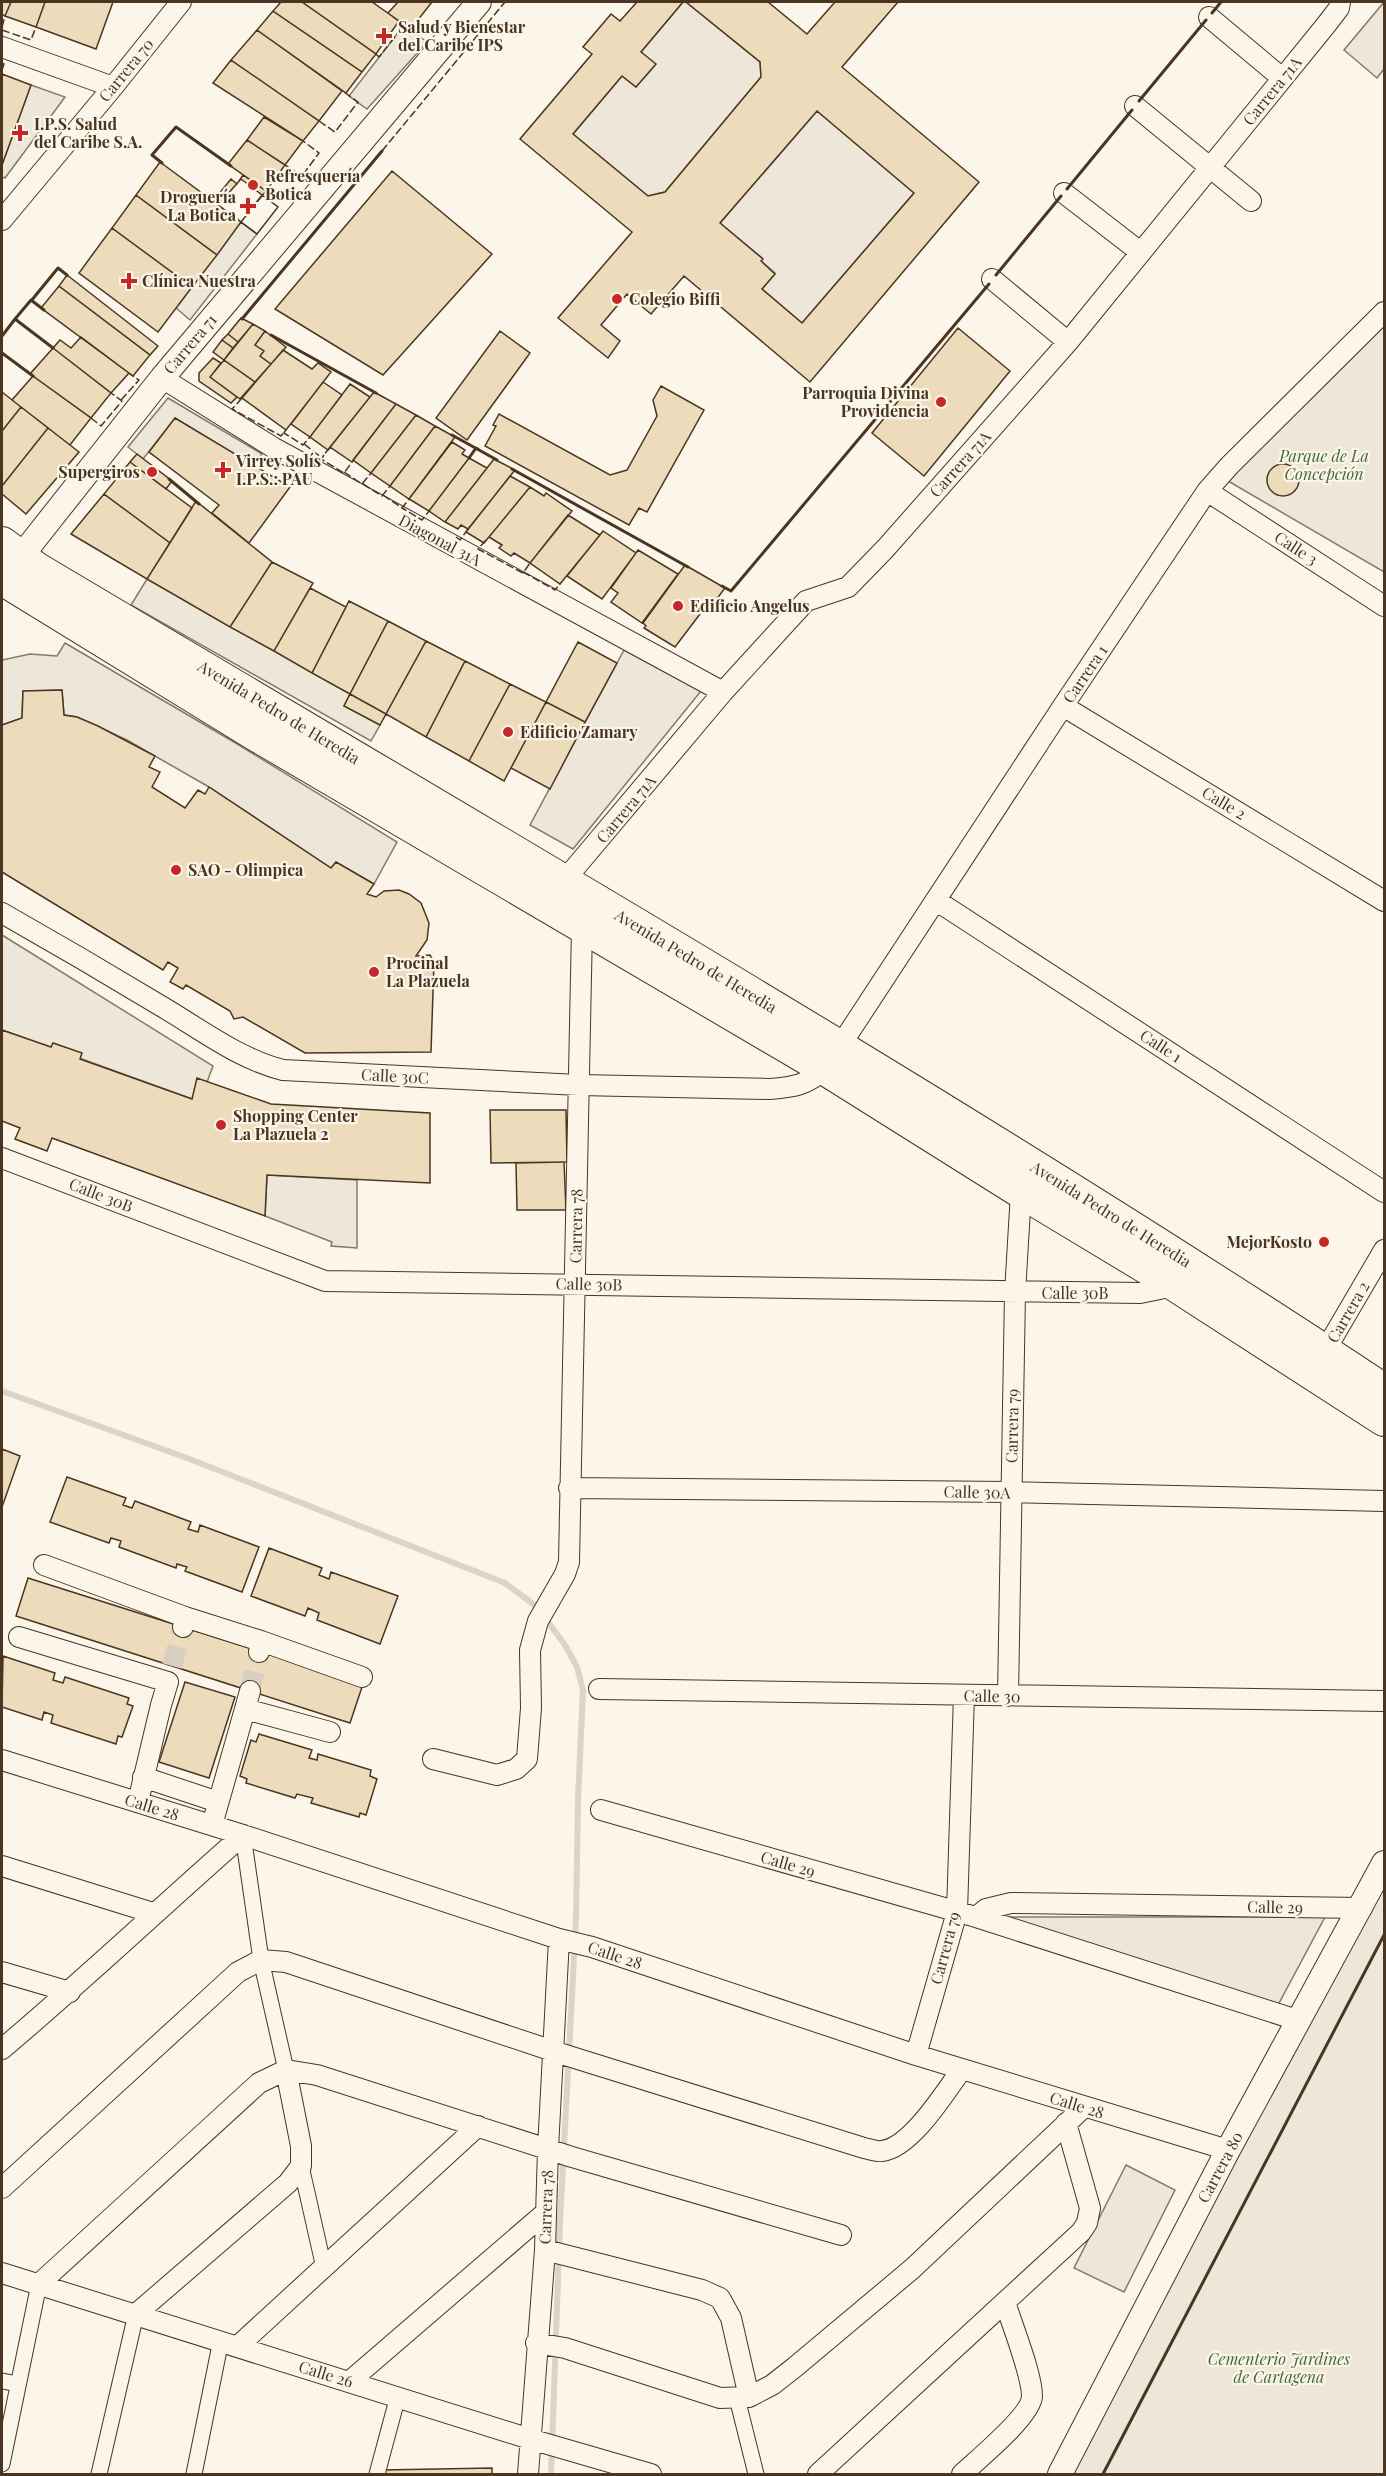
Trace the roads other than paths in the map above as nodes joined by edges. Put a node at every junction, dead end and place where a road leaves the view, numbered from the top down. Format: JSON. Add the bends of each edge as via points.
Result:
{"nodes":[{"id":1,"x":181,"y":2,"type":"edge"},
{"id":2,"x":479,"y":2,"type":"edge"},
{"id":3,"x":1337,"y":9,"type":"edge"},
{"id":4,"x":1209,"y":17,"type":"dead end"},
{"id":5,"x":2,"y":46,"type":"edge"},
{"id":6,"x":1282,"y":78,"type":"junction"},
{"id":7,"x":113,"y":87,"type":"junction"},
{"id":8,"x":1135,"y":106,"type":"dead end"},
{"id":9,"x":1210,"y":167,"type":"junction"},
{"id":10,"x":1064,"y":193,"type":"dead end"},
{"id":11,"x":1251,"y":201,"type":"dead end"},
{"id":12,"x":2,"y":220,"type":"edge"},
{"id":13,"x":1140,"y":252,"type":"junction"},
{"id":14,"x":992,"y":279,"type":"dead end"},
{"id":15,"x":1384,"y":312,"type":"edge"},
{"id":16,"x":1068,"y":342,"type":"junction"},
{"id":17,"x":162,"y":378,"type":"junction"},
{"id":18,"x":1207,"y":491,"type":"junction"},
{"id":19,"x":5,"y":568,"type":"edge"},
{"id":20,"x":1384,"y":606,"type":"edge"},
{"id":21,"x":723,"y":692,"type":"junction"},
{"id":22,"x":1063,"y":706,"type":"junction"},
{"id":23,"x":563,"y":882,"type":"junction"},
{"id":24,"x":937,"y":901,"type":"junction"},
{"id":25,"x":1384,"y":901,"type":"edge"},
{"id":26,"x":2,"y":913,"type":"edge"},
{"id":27,"x":582,"y":927,"type":"junction"},
{"id":28,"x":833,"y":1057,"type":"junction"},
{"id":29,"x":579,"y":1085,"type":"junction"},
{"id":30,"x":2,"y":1158,"type":"edge"},
{"id":31,"x":1021,"y":1192,"type":"junction"},
{"id":32,"x":1384,"y":1192,"type":"edge"},
{"id":33,"x":1384,"y":1250,"type":"edge"},
{"id":34,"x":1175,"y":1270,"type":"junction"},
{"id":35,"x":574,"y":1284,"type":"junction"},
{"id":36,"x":1015,"y":1293,"type":"junction"},
{"id":37,"x":1318,"y":1362,"type":"junction"},
{"id":38,"x":1384,"y":1390,"type":"edge"},
{"id":39,"x":1384,"y":1420,"type":"edge"},
{"id":40,"x":569,"y":1488,"type":"junction"},
{"id":41,"x":1010,"y":1492,"type":"junction"},
{"id":42,"x":1384,"y":1501,"type":"edge"},
{"id":43,"x":44,"y":1565,"type":"dead end"},
{"id":44,"x":19,"y":1637,"type":"dead end"},
{"id":45,"x":362,"y":1677,"type":"dead end"},
{"id":46,"x":599,"y":1689,"type":"dead end"},
{"id":47,"x":964,"y":1695,"type":"junction"},
{"id":48,"x":1008,"y":1696,"type":"junction"},
{"id":49,"x":1384,"y":1701,"type":"edge"},
{"id":50,"x":330,"y":1732,"type":"dead end"},
{"id":51,"x":433,"y":1759,"type":"dead end"},
{"id":52,"x":2,"y":1760,"type":"edge"},
{"id":53,"x":143,"y":1777,"type":"junction"},
{"id":54,"x":138,"y":1802,"type":"junction"},
{"id":55,"x":218,"y":1802,"type":"junction"},
{"id":56,"x":601,"y":1810,"type":"dead end"},
{"id":57,"x":212,"y":1825,"type":"junction"},
{"id":58,"x":243,"y":1835,"type":"junction"},
{"id":59,"x":1384,"y":1863,"type":"edge"},
{"id":60,"x":2,"y":1866,"type":"edge"},
{"id":61,"x":1362,"y":1908,"type":"junction"},
{"id":62,"x":957,"y":1912,"type":"junction"},
{"id":63,"x":153,"y":1913,"type":"junction"},
{"id":64,"x":976,"y":1917,"type":"junction"},
{"id":65,"x":562,"y":1940,"type":"junction"},
{"id":66,"x":261,"y":1959,"type":"junction"},
{"id":67,"x":2,"y":1971,"type":"edge"},
{"id":68,"x":70,"y":1992,"type":"junction"},
{"id":69,"x":1300,"y":2020,"type":"junction"},
{"id":70,"x":2,"y":2049,"type":"edge"},
{"id":71,"x":558,"y":2052,"type":"junction"},
{"id":72,"x":916,"y":2055,"type":"junction"},
{"id":73,"x":963,"y":2069,"type":"junction"},
{"id":74,"x":286,"y":2070,"type":"junction"},
{"id":75,"x":1084,"y":2107,"type":"junction"},
{"id":76,"x":1066,"y":2123,"type":"junction"},
{"id":77,"x":478,"y":2126,"type":"junction"},
{"id":78,"x":1228,"y":2150,"type":"junction"},
{"id":79,"x":558,"y":2152,"type":"junction"},
{"id":80,"x":301,"y":2166,"type":"junction"},
{"id":81,"x":2,"y":2187,"type":"edge"},
{"id":82,"x":545,"y":2213,"type":"junction"},
{"id":83,"x":841,"y":2235,"type":"dead end"},
{"id":84,"x":555,"y":2253,"type":"junction"},
{"id":85,"x":324,"y":2268,"type":"junction"},
{"id":86,"x":2,"y":2273,"type":"edge"},
{"id":87,"x":39,"y":2284,"type":"junction"},
{"id":88,"x":1005,"y":2302,"type":"junction"},
{"id":89,"x":136,"y":2314,"type":"junction"},
{"id":90,"x":230,"y":2343,"type":"junction"},
{"id":91,"x":549,"y":2346,"type":"junction"},
{"id":92,"x":2,"y":2381,"type":"edge"},
{"id":93,"x":350,"y":2381,"type":"junction"},
{"id":94,"x":18,"y":2384,"type":"junction"},
{"id":95,"x":398,"y":2396,"type":"junction"},
{"id":96,"x":743,"y":2398,"type":"junction"},
{"id":97,"x":546,"y":2443,"type":"junction"},
{"id":98,"x":2,"y":2464,"type":"edge"},
{"id":99,"x":99,"y":2475,"type":"edge"},
{"id":100,"x":194,"y":2475,"type":"edge"},
{"id":101,"x":377,"y":2475,"type":"edge"},
{"id":102,"x":528,"y":2475,"type":"edge"},
{"id":103,"x":651,"y":2475,"type":"edge"},
{"id":104,"x":756,"y":2475,"type":"edge"},
{"id":105,"x":818,"y":2475,"type":"edge"},
{"id":106,"x":962,"y":2475,"type":"edge"},
{"id":107,"x":1060,"y":2475,"type":"edge"}],
"edges":[{"from":1,"to":7,"type":"street","name":"Carrera 70"},
{"from":2,"to":17,"type":"street","name":"Carrera 71"},
{"from":3,"to":6,"type":"street","name":"Carrera 71A"},
{"from":4,"to":6,"type":"street"},
{"from":5,"to":7,"type":"street"},
{"from":6,"to":9,"type":"street","name":"Carrera 71A"},
{"from":7,"to":12,"type":"street","name":"Carrera 70"},
{"from":8,"to":9,"type":"street"},
{"from":9,"to":11,"type":"street"},
{"from":9,"to":13,"type":"street","name":"Carrera 71A"},
{"from":10,"to":13,"type":"street"},
{"from":13,"to":16,"type":"street","name":"Carrera 71A"},
{"from":14,"to":16,"type":"street"},
{"from":15,"to":18,"type":"street","name":"Carrera 1"},
{"from":16,"to":21,"type":"street","name":"Carrera 71A","via":[[848,587],[806,601]]},
{"from":17,"to":19,"type":"street","name":"Carrera 71"},
{"from":17,"to":21,"type":"street","name":"Diagonal 31A","via":[[305,466]]},
{"from":18,"to":20,"type":"street","name":"Calle 3"},
{"from":18,"to":22,"type":"street","name":"Carrera 1"},
{"from":19,"to":23,"type":"highway","name":"Avenida Pedro de Heredia"},
{"from":19,"to":27,"type":"highway","name":"Avenida Pedro de Heredia","via":[[256,735]]},
{"from":21,"to":23,"type":"street","name":"Carrera 71A"},
{"from":22,"to":24,"type":"street","name":"Carrera 1"},
{"from":22,"to":25,"type":"street","name":"Calle 2"},
{"from":23,"to":28,"type":"highway","name":"Avenida Pedro de Heredia"},
{"from":24,"to":28,"type":"street","name":"Carrera 1"},
{"from":24,"to":32,"type":"street","name":"Calle 1"},
{"from":26,"to":29,"type":"street","name":"Calle 30C","via":[[264,1065],[283,1070]]},
{"from":27,"to":28,"type":"highway","name":"Avenida Pedro de Heredia"},
{"from":27,"to":29,"type":"street","name":"Carrera 78"},
{"from":28,"to":29,"type":"street","name":"Calle 30C","via":[[810,1081],[793,1087]]},
{"from":28,"to":31,"type":"highway","name":"Avenida Pedro de Heredia"},
{"from":28,"to":34,"type":"highway","name":"Avenida Pedro de Heredia"},
{"from":29,"to":35,"type":"street","name":"Carrera 78"},
{"from":30,"to":35,"type":"street","name":"Calle 30B","via":[[325,1281]]},
{"from":31,"to":34,"type":"highway","name":"Avenida Pedro de Heredia"},
{"from":31,"to":36,"type":"street","name":"Carrera 79"},
{"from":33,"to":37,"type":"street","name":"Carrera 2"},
{"from":34,"to":36,"type":"street","name":"Calle 30B","via":[[1160,1289],[1140,1293]]},
{"from":34,"to":37,"type":"highway","name":"Avenida Pedro de Heredia"},
{"from":35,"to":36,"type":"street","name":"Calle 30B"},
{"from":35,"to":40,"type":"street","name":"Carrera 78"},
{"from":36,"to":41,"type":"street","name":"Carrera 79"},
{"from":37,"to":38,"type":"highway","name":"Avenida Pedro de Heredia"},
{"from":37,"to":39,"type":"highway","name":"Avenida Pedro de Heredia"},
{"from":40,"to":41,"type":"street","name":"Calle 30A"},
{"from":40,"to":51,"type":"street","name":"Carrera 78","via":[[567,1568],[541,1617],[530,1650],[527,1759],[516,1769],[498,1775]]},
{"from":41,"to":42,"type":"street","name":"Calle 30A"},
{"from":41,"to":48,"type":"street","name":"Carrera 79"},
{"from":43,"to":45,"type":"street","via":[[184,1622]]},
{"from":44,"to":53,"type":"street","via":[[170,1674]]},
{"from":46,"to":47,"type":"street","name":"Calle 30"},
{"from":47,"to":48,"type":"street","name":"Calle 30"},
{"from":47,"to":62,"type":"street","name":"Carrera 79"},
{"from":48,"to":49,"type":"street","name":"Calle 30"},
{"from":50,"to":55,"type":"street","via":[[247,1700]]},
{"from":52,"to":54,"type":"street","name":"Calle 28"},
{"from":53,"to":54,"type":"street"},
{"from":53,"to":55,"type":"street"},
{"from":54,"to":57,"type":"street","name":"Calle 28"},
{"from":55,"to":57,"type":"street"},
{"from":56,"to":62,"type":"street","name":"Calle 29"},
{"from":57,"to":58,"type":"street","name":"Calle 28"},
{"from":58,"to":63,"type":"street"},
{"from":58,"to":65,"type":"street","name":"Calle 28"},
{"from":58,"to":66,"type":"street"},
{"from":59,"to":61,"type":"street","name":"Carrera 80"},
{"from":60,"to":63,"type":"street"},
{"from":61,"to":64,"type":"street","name":"Calle 29","via":[[1011,1903],[986,1909]]},
{"from":61,"to":69,"type":"street","name":"Carrera 80"},
{"from":62,"to":64,"type":"street","name":"Calle 29"},
{"from":62,"to":72,"type":"street","name":"Carrera 79"},
{"from":63,"to":68,"type":"street"},
{"from":64,"to":69,"type":"street","name":"Calle 29"},
{"from":65,"to":71,"type":"street","name":"Carrera 78"},
{"from":65,"to":72,"type":"street","name":"Calle 28"},
{"from":66,"to":71,"type":"street","via":[[286,1962]]},
{"from":66,"to":74,"type":"street"},
{"from":66,"to":81,"type":"street","via":[[238,1972]]},
{"from":67,"to":68,"type":"street"},
{"from":68,"to":70,"type":"street"},
{"from":69,"to":78,"type":"street","name":"Carrera 80"},
{"from":71,"to":73,"type":"street","via":[[882,2151],[898,2145],[918,2127]]},
{"from":71,"to":79,"type":"street","name":"Carrera 78"},
{"from":72,"to":73,"type":"street","name":"Calle 28"},
{"from":73,"to":75,"type":"street","name":"Calle 28"},
{"from":74,"to":77,"type":"street","via":[[317,2075]]},
{"from":74,"to":80,"type":"street","via":[[301,2146]]},
{"from":74,"to":87,"type":"street","via":[[259,2083]]},
{"from":75,"to":76,"type":"street"},
{"from":75,"to":78,"type":"street","name":"Calle 28"},
{"from":76,"to":88,"type":"street","via":[[1090,2208],[1087,2223]]},
{"from":76,"to":96,"type":"street","via":[[912,2269],[772,2385]]},
{"from":77,"to":79,"type":"street"},
{"from":77,"to":85,"type":"street"},
{"from":78,"to":107,"type":"street","name":"Carrera 80"},
{"from":79,"to":82,"type":"street","name":"Carrera 78"},
{"from":79,"to":83,"type":"street"},
{"from":80,"to":85,"type":"street"},
{"from":80,"to":89,"type":"street","via":[[288,2183]]},
{"from":82,"to":84,"type":"street","name":"Carrera 78"},
{"from":82,"to":93,"type":"street"},
{"from":84,"to":91,"type":"street","name":"Carrera 78"},
{"from":84,"to":96,"type":"street","via":[[720,2298],[731,2318]]},
{"from":85,"to":90,"type":"street"},
{"from":86,"to":87,"type":"street","name":"Calle 26"},
{"from":87,"to":89,"type":"street","name":"Calle 26"},
{"from":87,"to":94,"type":"street"},
{"from":88,"to":105,"type":"street"},
{"from":88,"to":106,"type":"street","via":[[1032,2398],[1019,2420]]},
{"from":89,"to":90,"type":"street","name":"Calle 26"},
{"from":89,"to":99,"type":"street"},
{"from":90,"to":93,"type":"street","name":"Calle 26"},
{"from":90,"to":100,"type":"street"},
{"from":91,"to":96,"type":"street","via":[[720,2398]]},
{"from":91,"to":97,"type":"street","name":"Carrera 78"},
{"from":92,"to":94,"type":"street"},
{"from":93,"to":95,"type":"street","name":"Calle 26"},
{"from":94,"to":98,"type":"street"},
{"from":95,"to":97,"type":"street","name":"Calle 26"},
{"from":95,"to":101,"type":"street"},
{"from":96,"to":104,"type":"street"},
{"from":97,"to":102,"type":"street","name":"Carrera 78"},
{"from":97,"to":103,"type":"street","name":"Calle 26"}]}
